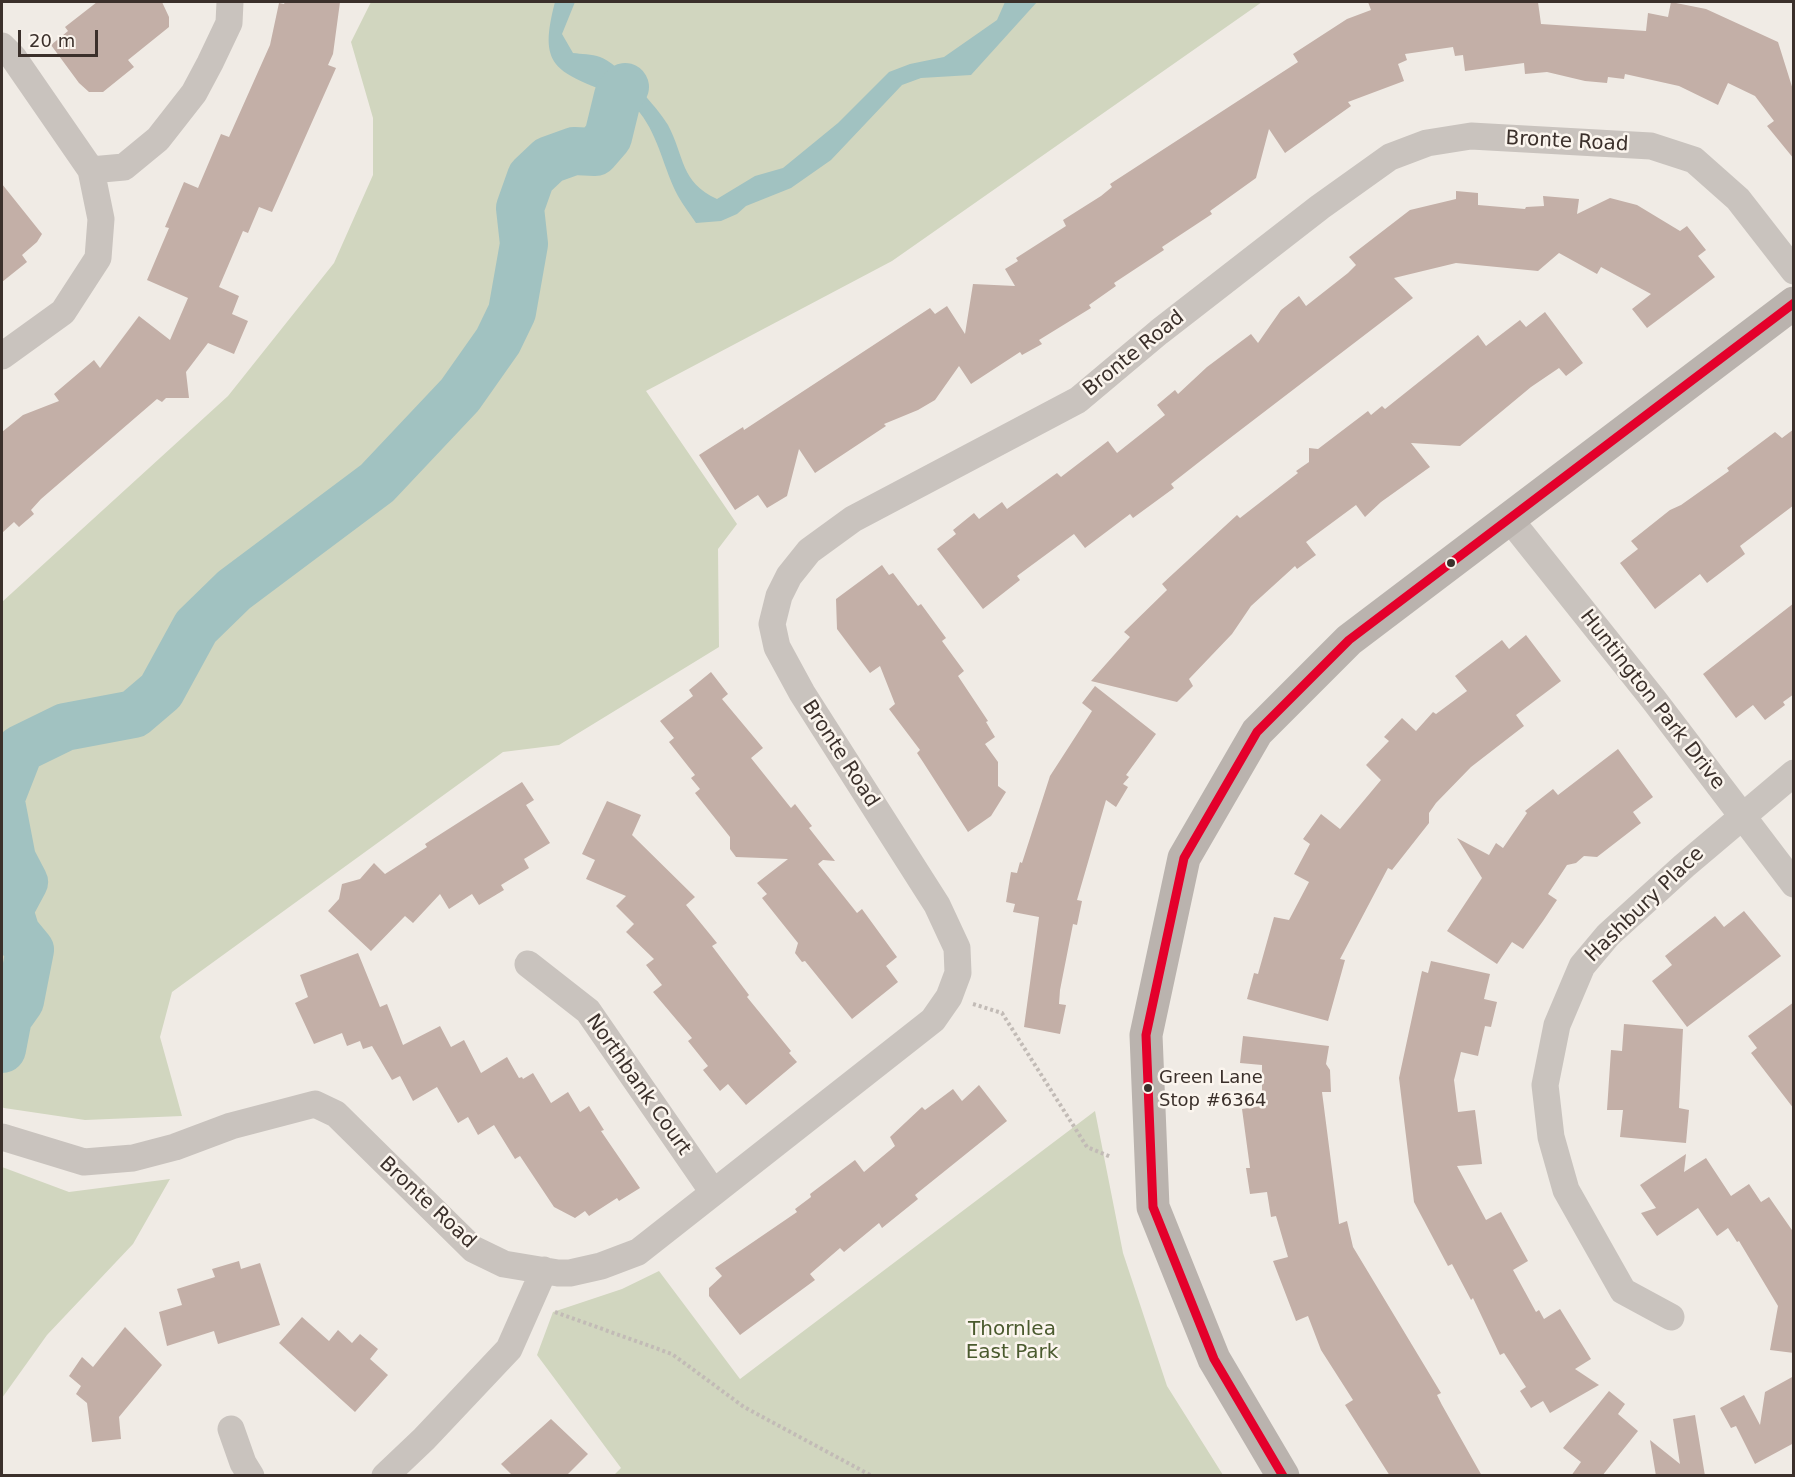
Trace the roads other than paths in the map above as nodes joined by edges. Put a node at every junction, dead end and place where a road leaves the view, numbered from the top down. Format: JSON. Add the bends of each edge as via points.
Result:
{"nodes":[{"id":1,"x":230,"y":2,"type":"edge"},
{"id":2,"x":2,"y":46,"type":"edge"},
{"id":3,"x":91,"y":170,"type":"junction"},
{"id":4,"x":1794,"y":271,"type":"edge"},
{"id":5,"x":1794,"y":303,"type":"edge"},
{"id":6,"x":2,"y":356,"type":"edge"},
{"id":7,"x":1508,"y":517,"type":"junction"},
{"id":8,"x":1794,"y":773,"type":"edge"},
{"id":9,"x":1742,"y":816,"type":"junction"},
{"id":10,"x":1794,"y":884,"type":"edge"},
{"id":11,"x":528,"y":964,"type":"dead end"},
{"id":12,"x":2,"y":1137,"type":"edge"},
{"id":13,"x":713,"y":1192,"type":"junction"},
{"id":14,"x":544,"y":1270,"type":"junction"},
{"id":15,"x":1671,"y":1317,"type":"dead end"},
{"id":16,"x":231,"y":1429,"type":"dead end"},
{"id":17,"x":251,"y":1476,"type":"edge"},
{"id":18,"x":385,"y":1476,"type":"edge"},
{"id":19,"x":1283,"y":1476,"type":"edge"}],
"edges":[{"from":1,"to":3,"type":"street","via":[[229,23],[195,93],[158,140],[124,167]]},
{"from":2,"to":3,"type":"street"},
{"from":3,"to":6,"type":"street","via":[[101,219],[98,258],[63,312]]},
{"from":4,"to":13,"type":"street","name":"Bronte Road","via":[[1738,199],[1694,160],[1651,146],[1471,136],[1427,143],[1390,157],[1320,207],[1078,400],[853,519],[809,551],[779,596],[772,624],[777,647],[937,905],[957,948],[958,973],[949,997],[933,1020]]},
{"from":5,"to":7,"type":"street"},
{"from":7,"to":9,"type":"street","name":"Huntington Park Drive"},
{"from":7,"to":19,"type":"street","via":[[1349,640],[1257,732],[1184,858],[1146,1035],[1153,1207],[1214,1359]]},
{"from":8,"to":9,"type":"street","name":"Hashbury Place"},
{"from":9,"to":10,"type":"street","name":"Huntington Park Drive"},
{"from":9,"to":15,"type":"street","name":"Hashbury Place","via":[[1608,935],[1582,966],[1557,1025],[1545,1084],[1551,1137],[1566,1190],[1623,1292]]},
{"from":11,"to":13,"type":"street","name":"Northbank Court","via":[[588,1011]]},
{"from":12,"to":14,"type":"street","name":"Bronte Road","via":[[84,1162],[133,1158],[315,1104],[336,1114],[473,1249],[504,1263]]},
{"from":13,"to":14,"type":"street","name":"Bronte Road","via":[[638,1252],[570,1273]]},
{"from":14,"to":18,"type":"street","via":[[509,1349]]},
{"from":16,"to":17,"type":"street"}]}
